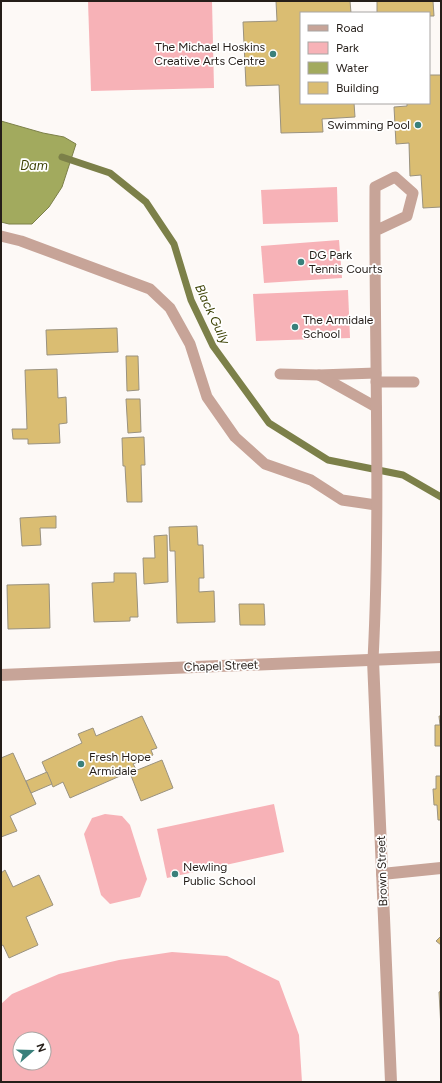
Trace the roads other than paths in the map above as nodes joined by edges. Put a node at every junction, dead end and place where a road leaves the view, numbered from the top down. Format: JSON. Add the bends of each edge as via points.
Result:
{"nodes":[{"id":1,"x":374,"y":231,"type":"junction"},
{"id":2,"x":1,"y":236,"type":"edge"},
{"id":3,"x":280,"y":374,"type":"dead end"},
{"id":4,"x":319,"y":375,"type":"junction"},
{"id":5,"x":376,"y":378,"type":"junction"},
{"id":6,"x":414,"y":382,"type":"dead end"},
{"id":7,"x":376,"y":408,"type":"junction"},
{"id":8,"x":376,"y":505,"type":"junction"},
{"id":9,"x":441,"y":657,"type":"edge"},
{"id":10,"x":373,"y":660,"type":"junction"},
{"id":11,"x":1,"y":675,"type":"edge"},
{"id":12,"x":441,"y":868,"type":"edge"},
{"id":13,"x":382,"y":874,"type":"junction"},
{"id":14,"x":391,"y":1082,"type":"edge"}],
"edges":[{"from":1,"to":1,"type":"lane","via":[[375,187],[395,177],[413,193],[407,216]]},
{"from":1,"to":5,"type":"lane"},
{"from":2,"to":8,"type":"lane","via":[[150,289],[170,308],[190,344],[207,397],[235,437],[265,464],[311,480],[342,500]]},
{"from":3,"to":4,"type":"lane"},
{"from":4,"to":5,"type":"lane"},
{"from":4,"to":7,"type":"lane"},
{"from":5,"to":6,"type":"lane"},
{"from":5,"to":7,"type":"lane"},
{"from":7,"to":8,"type":"lane"},
{"from":8,"to":10,"type":"lane"},
{"from":9,"to":10,"type":"street","name":"Chapel Street"},
{"from":10,"to":11,"type":"street","name":"Chapel Street"},
{"from":10,"to":13,"type":"street","name":"Brown Street"},
{"from":12,"to":13,"type":"street"},
{"from":13,"to":14,"type":"street","name":"Brown Street"}]}
